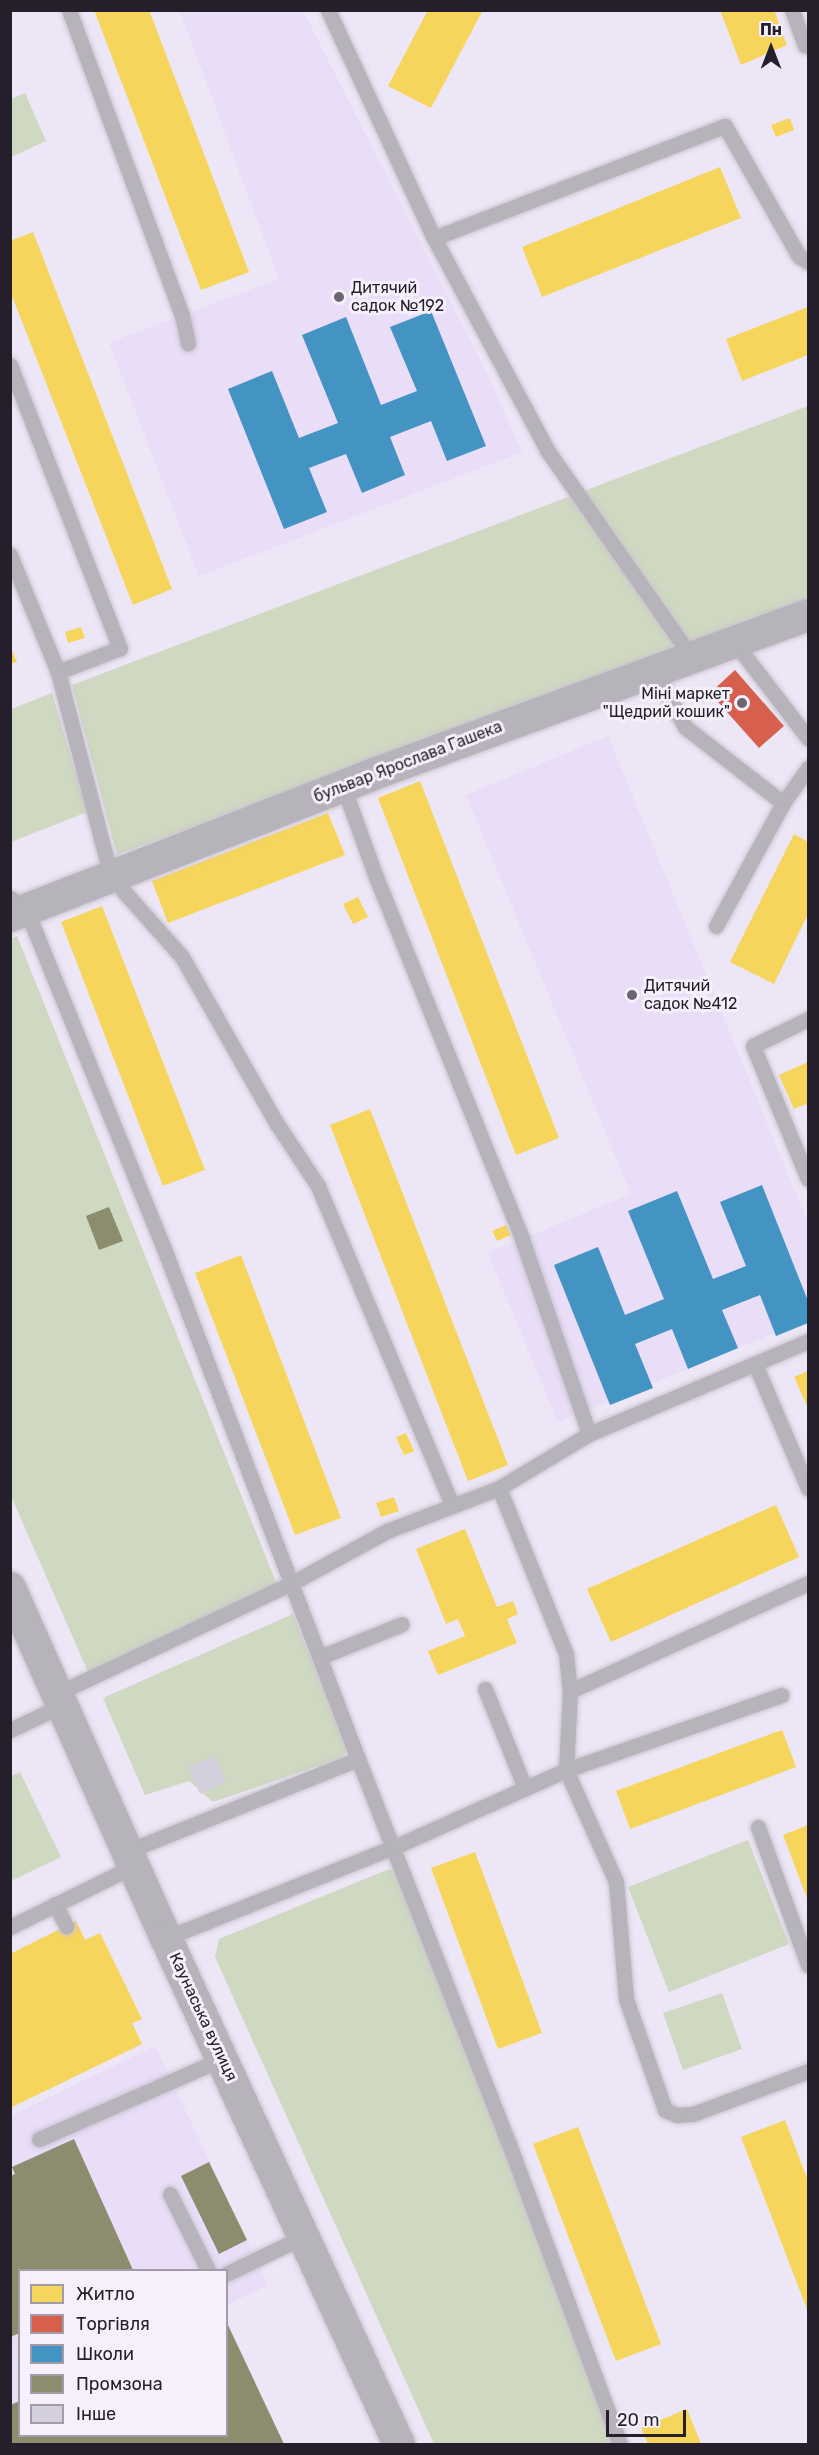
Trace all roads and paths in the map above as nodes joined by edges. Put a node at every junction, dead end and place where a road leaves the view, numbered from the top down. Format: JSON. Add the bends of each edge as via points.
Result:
{"nodes":[{"id":1,"x":69,"y":10,"type":"edge"},
{"id":2,"x":328,"y":10,"type":"edge"},
{"id":3,"x":792,"y":10,"type":"edge"},
{"id":4,"x":805,"y":46,"type":"dead end"},
{"id":5,"x":434,"y":238,"type":"junction"},
{"id":6,"x":808,"y":262,"type":"edge"},
{"id":7,"x":188,"y":343,"type":"dead end"},
{"id":8,"x":10,"y":365,"type":"edge"},
{"id":9,"x":10,"y":555,"type":"edge"},
{"id":10,"x":808,"y":615,"type":"edge"},
{"id":11,"x":735,"y":643,"type":"junction"},
{"id":12,"x":692,"y":657,"type":"junction"},
{"id":13,"x":654,"y":671,"type":"junction"},
{"id":14,"x":58,"y":672,"type":"junction"},
{"id":15,"x":808,"y":738,"type":"edge"},
{"id":16,"x":808,"y":768,"type":"edge"},
{"id":17,"x":343,"y":786,"type":"junction"},
{"id":18,"x":783,"y":803,"type":"junction"},
{"id":19,"x":111,"y":877,"type":"junction"},
{"id":20,"x":16,"y":908,"type":"edge"},
{"id":21,"x":717,"y":926,"type":"dead end"},
{"id":22,"x":808,"y":1019,"type":"edge"},
{"id":23,"x":808,"y":1179,"type":"edge"},
{"id":24,"x":808,"y":1341,"type":"edge"},
{"id":25,"x":755,"y":1364,"type":"junction"},
{"id":26,"x":589,"y":1434,"type":"junction"},
{"id":27,"x":499,"y":1488,"type":"junction"},
{"id":28,"x":808,"y":1488,"type":"edge"},
{"id":29,"x":452,"y":1505,"type":"junction"},
{"id":30,"x":292,"y":1583,"type":"junction"},
{"id":31,"x":808,"y":1583,"type":"edge"},
{"id":32,"x":10,"y":1588,"type":"edge"},
{"id":33,"x":402,"y":1624,"type":"dead end"},
{"id":34,"x":320,"y":1657,"type":"junction"},
{"id":35,"x":485,"y":1689,"type":"dead end"},
{"id":36,"x":570,"y":1691,"type":"junction"},
{"id":37,"x":781,"y":1695,"type":"dead end"},
{"id":38,"x":60,"y":1699,"type":"junction"},
{"id":39,"x":10,"y":1730,"type":"edge"},
{"id":40,"x":358,"y":1759,"type":"junction"},
{"id":41,"x":566,"y":1770,"type":"junction"},
{"id":42,"x":525,"y":1788,"type":"junction"},
{"id":43,"x":758,"y":1827,"type":"dead end"},
{"id":44,"x":394,"y":1847,"type":"junction"},
{"id":45,"x":131,"y":1859,"type":"junction"},
{"id":46,"x":55,"y":1904,"type":"junction"},
{"id":47,"x":66,"y":1926,"type":"dead end"},
{"id":48,"x":10,"y":1927,"type":"edge"},
{"id":49,"x":166,"y":1938,"type":"junction"},
{"id":50,"x":808,"y":1965,"type":"edge"},
{"id":51,"x":222,"y":2059,"type":"junction"},
{"id":52,"x":808,"y":2071,"type":"edge"},
{"id":53,"x":39,"y":2139,"type":"dead end"},
{"id":54,"x":170,"y":2194,"type":"dead end"},
{"id":55,"x":305,"y":2236,"type":"junction"},
{"id":56,"x":207,"y":2269,"type":"edge"},
{"id":57,"x":228,"y":2273,"type":"edge"},
{"id":58,"x":399,"y":2445,"type":"edge"},
{"id":59,"x":621,"y":2445,"type":"edge"}],
"edges":[{"from":1,"to":7,"type":"lane","via":[[182,315]]},
{"from":2,"to":5,"type":"lane"},
{"from":3,"to":4,"type":"lane"},
{"from":5,"to":6,"type":"lane","via":[[725,126],[799,256]]},
{"from":5,"to":12,"type":"lane","via":[[547,450]]},
{"from":8,"to":14,"type":"lane","via":[[120,648]]},
{"from":9,"to":14,"type":"lane"},
{"from":10,"to":11,"type":"street","name":"бульвар Ярослава Гашека"},
{"from":11,"to":12,"type":"street","name":"бульвар Ярослава Гашека"},
{"from":11,"to":15,"type":"lane"},
{"from":12,"to":13,"type":"street","name":"бульвар Ярослава Гашека"},
{"from":13,"to":17,"type":"street","name":"бульвар Ярослава Гашека"},
{"from":13,"to":18,"type":"lane","via":[[685,727]]},
{"from":14,"to":19,"type":"lane"},
{"from":16,"to":18,"type":"lane"},
{"from":17,"to":19,"type":"street","name":"бульвар Ярослава Гашека"},
{"from":17,"to":26,"type":"lane","via":[[376,878],[522,1239]]},
{"from":18,"to":21,"type":"lane"},
{"from":19,"to":20,"type":"street","name":"бульвар Ярослава Гашека"},
{"from":19,"to":29,"type":"lane","via":[[182,957],[277,1124],[318,1186]]},
{"from":20,"to":30,"type":"lane","via":[[163,1246]]},
{"from":22,"to":23,"type":"lane","via":[[753,1046]]},
{"from":24,"to":25,"type":"lane"},
{"from":25,"to":26,"type":"lane"},
{"from":25,"to":28,"type":"lane"},
{"from":26,"to":27,"type":"lane"},
{"from":27,"to":29,"type":"lane"},
{"from":27,"to":36,"type":"lane","via":[[566,1654]]},
{"from":29,"to":30,"type":"lane","via":[[387,1531]]},
{"from":30,"to":34,"type":"lane"},
{"from":30,"to":38,"type":"lane"},
{"from":31,"to":36,"type":"lane"},
{"from":32,"to":38,"type":"street","name":"Каунаська вулиця"},
{"from":33,"to":34,"type":"lane"},
{"from":34,"to":40,"type":"lane"},
{"from":35,"to":42,"type":"lane"},
{"from":36,"to":41,"type":"lane"},
{"from":37,"to":41,"type":"lane"},
{"from":38,"to":39,"type":"lane"},
{"from":38,"to":45,"type":"street","name":"Каунаська вулиця"},
{"from":40,"to":44,"type":"lane"},
{"from":40,"to":45,"type":"lane"},
{"from":41,"to":42,"type":"lane"},
{"from":41,"to":52,"type":"lane","via":[[616,1882],[626,1999],[665,2109],[676,2115],[693,2114]]},
{"from":42,"to":44,"type":"lane"},
{"from":43,"to":50,"type":"lane"},
{"from":44,"to":49,"type":"lane"},
{"from":44,"to":59,"type":"lane"},
{"from":45,"to":46,"type":"lane"},
{"from":45,"to":49,"type":"street","name":"Каунаська вулиця"},
{"from":46,"to":47,"type":"lane"},
{"from":46,"to":48,"type":"lane"},
{"from":49,"to":51,"type":"street","name":"Каунаська вулиця"},
{"from":51,"to":53,"type":"lane"},
{"from":51,"to":55,"type":"street","name":"Каунаська вулиця"},
{"from":54,"to":56,"type":"lane"},
{"from":55,"to":57,"type":"lane"},
{"from":55,"to":58,"type":"street","name":"Каунаська вулиця"}]}
